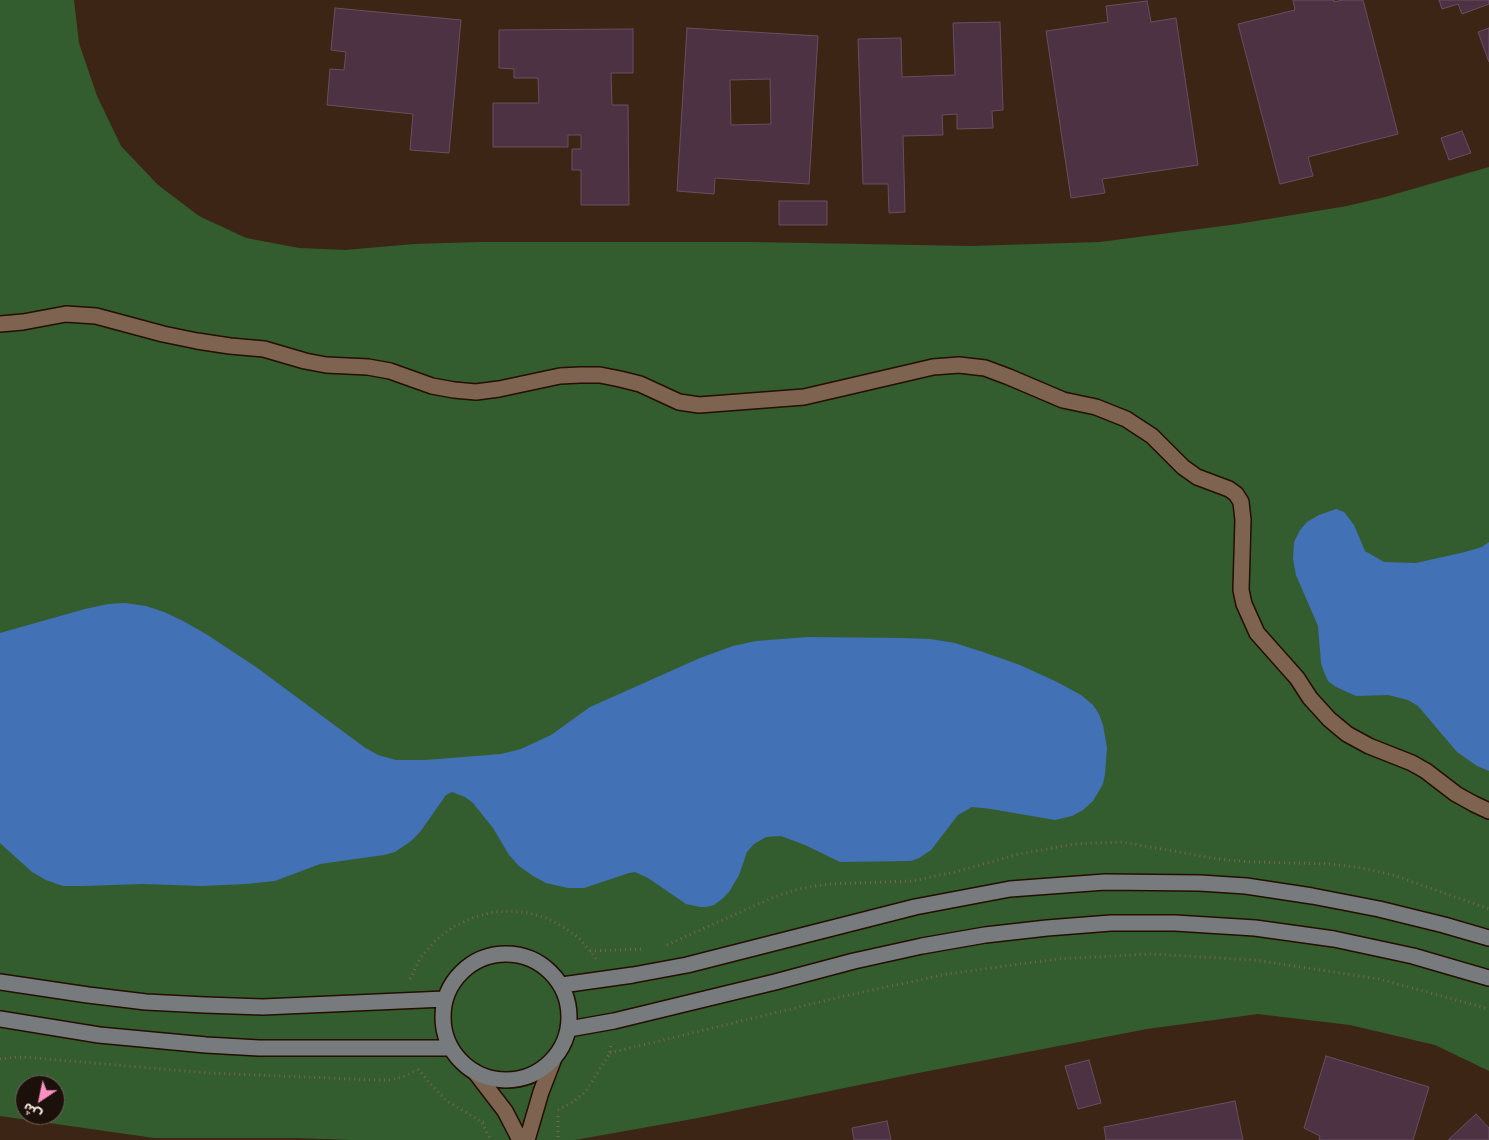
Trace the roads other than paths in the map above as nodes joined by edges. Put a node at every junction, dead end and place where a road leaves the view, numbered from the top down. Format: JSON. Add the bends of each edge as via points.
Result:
{"nodes":[{"id":1,"x":0,"y":324,"type":"edge"},
{"id":2,"x":1489,"y":811,"type":"edge"},
{"id":3,"x":1489,"y":938,"type":"edge"},
{"id":4,"x":1489,"y":978,"type":"edge"},
{"id":5,"x":0,"y":982,"type":"edge"},
{"id":6,"x":562,"y":986,"type":"junction"},
{"id":7,"x":445,"y":999,"type":"junction"},
{"id":8,"x":0,"y":1019,"type":"edge"},
{"id":9,"x":569,"y":1029,"type":"junction"},
{"id":10,"x":451,"y":1048,"type":"junction"},
{"id":11,"x":553,"y":1062,"type":"junction"},
{"id":12,"x":475,"y":1072,"type":"junction"},
{"id":13,"x":520,"y":1140,"type":"edge"},
{"id":14,"x":527,"y":1140,"type":"edge"}],
"edges":[{"from":1,"to":2,"type":"street","via":[[66,314],[96,316],[196,341],[264,349],[326,365],[390,371],[454,390],[500,390],[560,376],[600,375],[640,384],[679,402],[699,405],[804,397],[933,367],[985,368],[1063,400],[1096,407],[1126,419],[1152,436],[1197,477],[1236,494],[1241,502],[1243,520],[1241,590],[1257,633],[1297,678],[1310,698],[1347,734],[1412,763],[1456,794]]},
{"from":3,"to":6,"type":"street","via":[[1379,909],[1246,886],[1105,882],[1010,889],[915,907],[687,965]]},
{"from":4,"to":9,"type":"street","via":[[1413,956],[1255,928],[1184,923],[1102,924],[994,934],[922,946],[614,1021]]},
{"from":5,"to":7,"type":"street","via":[[88,996],[205,1005],[263,1007]]},
{"from":6,"to":7,"type":"street","via":[[541,964],[514,954],[499,954],[472,964],[460,973]]},
{"from":6,"to":9,"type":"street","via":[[568,999]]},
{"from":7,"to":10,"type":"street","via":[[443,1024]]},
{"from":8,"to":10,"type":"street","via":[[99,1035],[206,1045]]},
{"from":9,"to":11,"type":"street"},
{"from":10,"to":12,"type":"street","via":[[465,1066]]},
{"from":11,"to":12,"type":"street","via":[[533,1075],[510,1081],[486,1078]]},
{"from":11,"to":14,"type":"street"},
{"from":12,"to":13,"type":"street","via":[[505,1111]]}]}
